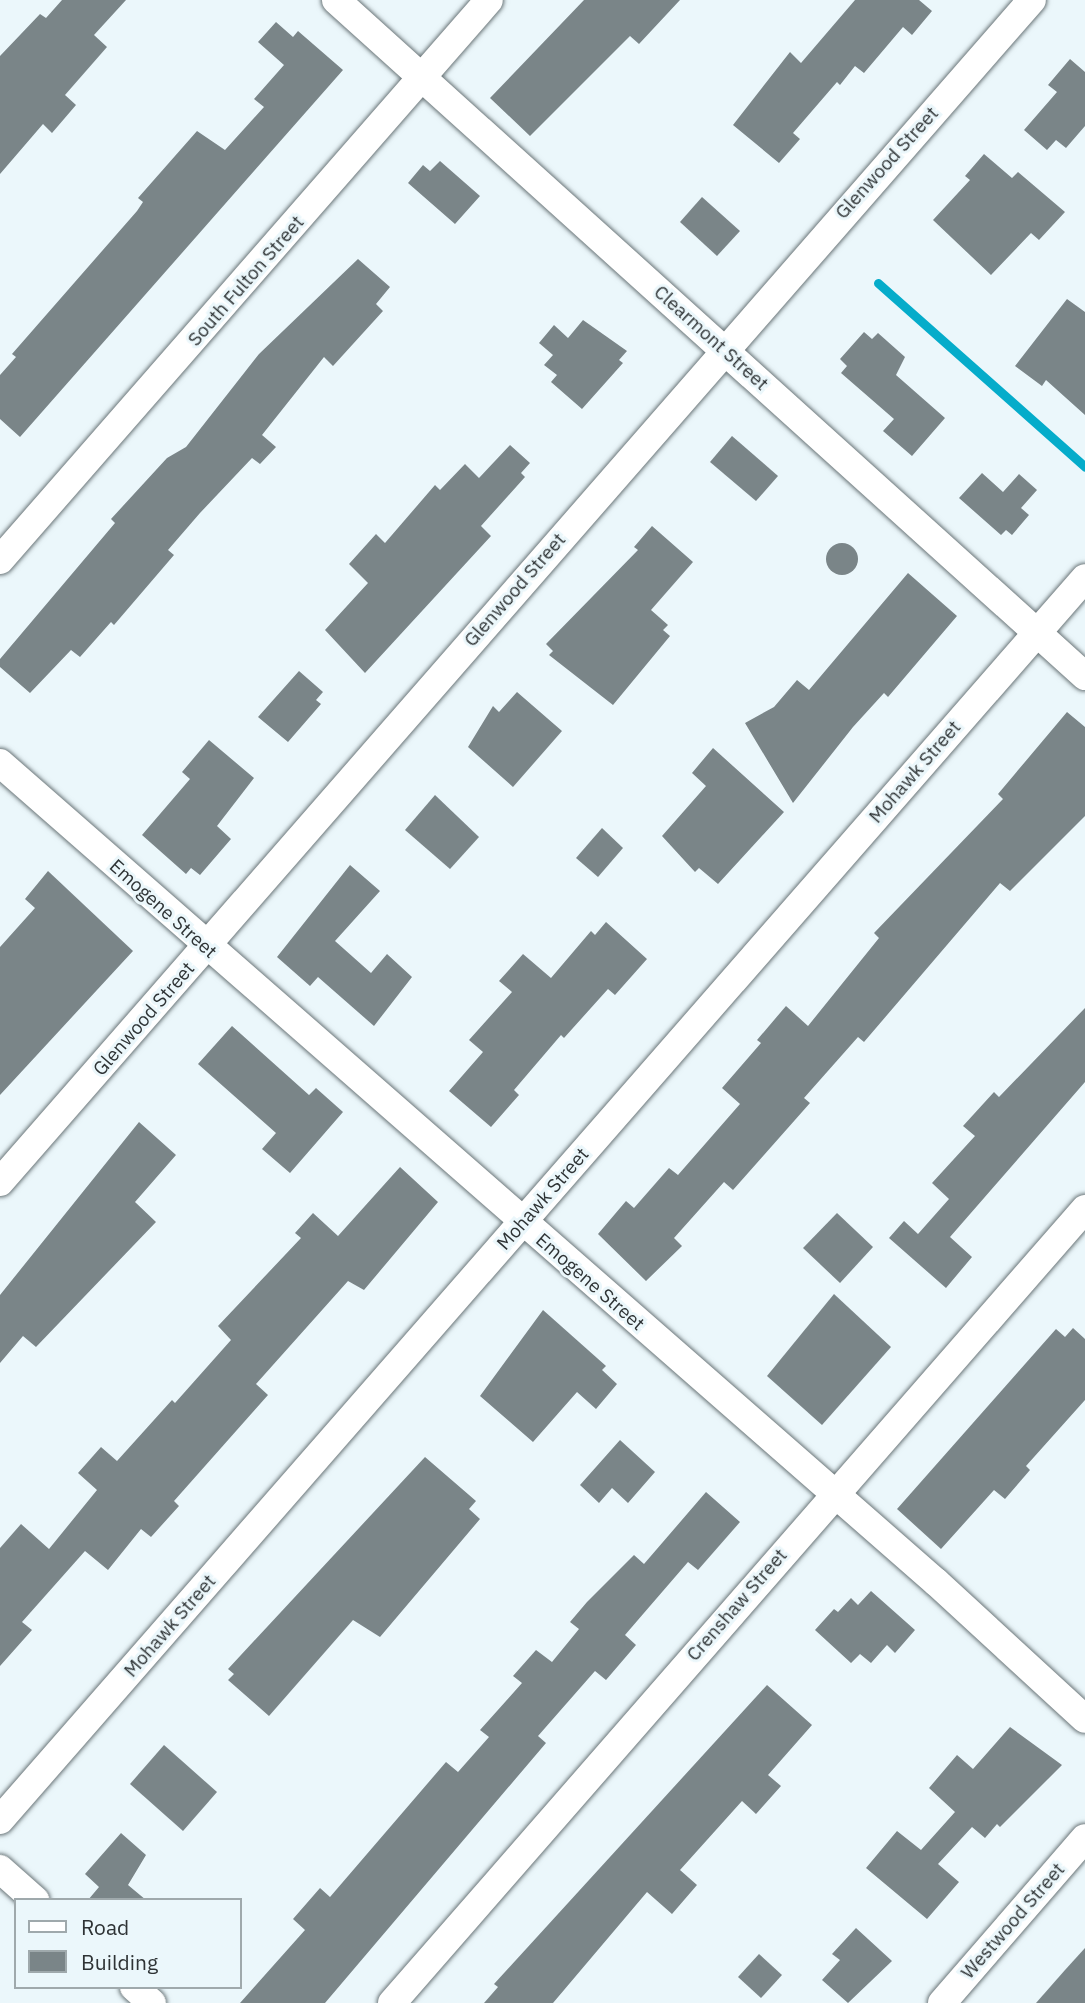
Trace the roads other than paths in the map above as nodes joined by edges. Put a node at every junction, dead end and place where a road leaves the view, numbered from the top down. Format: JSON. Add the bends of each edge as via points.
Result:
{"nodes":[{"id":1,"x":336,"y":0,"type":"edge"},
{"id":2,"x":489,"y":0,"type":"edge"},
{"id":3,"x":1032,"y":0,"type":"edge"},
{"id":4,"x":420,"y":78,"type":"junction"},
{"id":5,"x":723,"y":348,"type":"junction"},
{"id":6,"x":0,"y":561,"type":"edge"},
{"id":7,"x":1085,"y":578,"type":"edge"},
{"id":8,"x":1037,"y":632,"type":"junction"},
{"id":9,"x":1085,"y":676,"type":"edge"},
{"id":10,"x":0,"y":764,"type":"edge"},
{"id":11,"x":206,"y":948,"type":"junction"},
{"id":12,"x":0,"y":1182,"type":"edge"},
{"id":13,"x":1085,"y":1209,"type":"edge"},
{"id":14,"x":522,"y":1223,"type":"junction"},
{"id":15,"x":834,"y":1494,"type":"junction"},
{"id":16,"x":1085,"y":1719,"type":"edge"},
{"id":17,"x":0,"y":1820,"type":"edge"},
{"id":18,"x":1085,"y":1838,"type":"edge"},
{"id":19,"x":0,"y":1869,"type":"edge"},
{"id":20,"x":33,"y":1898,"type":"edge"},
{"id":21,"x":136,"y":1989,"type":"edge"},
{"id":22,"x":152,"y":2003,"type":"edge"},
{"id":23,"x":392,"y":2003,"type":"edge"},
{"id":24,"x":942,"y":2003,"type":"edge"}],
"edges":[{"from":1,"to":4,"type":"street","name":"Clearmont Street"},
{"from":2,"to":4,"type":"street","name":"South Fulton Street"},
{"from":3,"to":5,"type":"street","name":"Glenwood Street"},
{"from":4,"to":5,"type":"street","name":"Clearmont Street"},
{"from":4,"to":6,"type":"street","name":"South Fulton Street"},
{"from":5,"to":8,"type":"street","name":"Clearmont Street"},
{"from":5,"to":11,"type":"street","name":"Glenwood Street"},
{"from":7,"to":8,"type":"street","name":"Mohawk Street"},
{"from":8,"to":9,"type":"street","name":"Clearmont Street"},
{"from":8,"to":14,"type":"street","name":"Mohawk Street"},
{"from":10,"to":11,"type":"street","name":"Emogene Street"},
{"from":11,"to":12,"type":"street","name":"Glenwood Street"},
{"from":11,"to":14,"type":"street","name":"Emogene Street"},
{"from":13,"to":15,"type":"street","name":"Crenshaw Street"},
{"from":14,"to":15,"type":"street","name":"Emogene Street"},
{"from":14,"to":17,"type":"street","name":"Mohawk Street"},
{"from":15,"to":16,"type":"street","name":"Emogene Street"},
{"from":15,"to":23,"type":"street","name":"Crenshaw Street"},
{"from":18,"to":24,"type":"street","name":"Westwood Street"},
{"from":19,"to":20,"type":"street"},
{"from":21,"to":22,"type":"street"}]}
